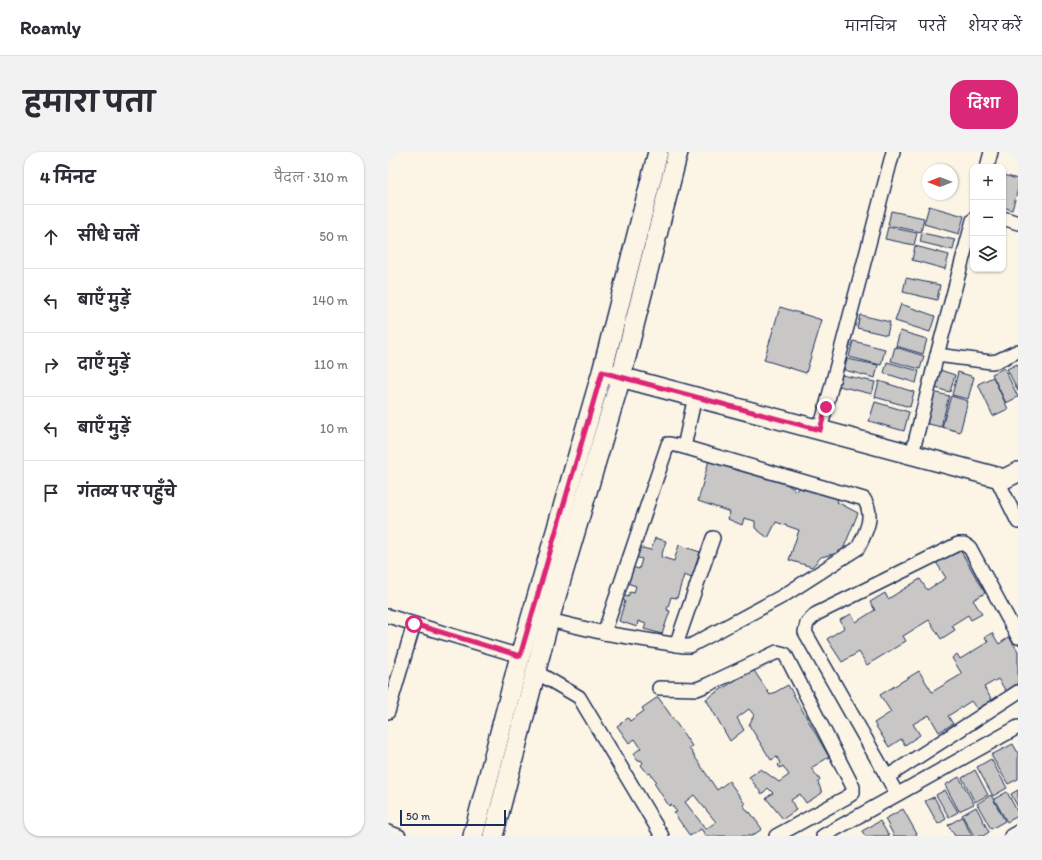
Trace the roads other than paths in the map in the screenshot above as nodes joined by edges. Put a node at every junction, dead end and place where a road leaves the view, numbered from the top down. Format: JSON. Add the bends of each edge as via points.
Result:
{"nodes":[{"id":1,"x":658,"y":152,"type":"edge"},
{"id":2,"x":678,"y":152,"type":"edge"},
{"id":3,"x":893,"y":152,"type":"edge"},
{"id":4,"x":991,"y":152,"type":"edge"},
{"id":5,"x":988,"y":164,"type":"edge"},
{"id":6,"x":1006,"y":219,"type":"edge"},
{"id":7,"x":1018,"y":223,"type":"edge"},
{"id":8,"x":970,"y":231,"type":"edge"},
{"id":9,"x":1018,"y":351,"type":"edge"},
{"id":10,"x":937,"y":355,"type":"junction"},
{"id":11,"x":602,"y":372,"type":"junction"},
{"id":12,"x":621,"y":377,"type":"junction"},
{"id":13,"x":695,"y":396,"type":"junction"},
{"id":14,"x":820,"y":430,"type":"junction"},
{"id":15,"x":684,"y":447,"type":"junction"},
{"id":16,"x":912,"y":454,"type":"junction"},
{"id":17,"x":1018,"y":472,"type":"edge"},
{"id":18,"x":996,"y":477,"type":"junction"},
{"id":19,"x":1018,"y":522,"type":"edge"},
{"id":20,"x":713,"y":538,"type":"dead end"},
{"id":21,"x":388,"y":616,"type":"edge"},
{"id":22,"x":550,"y":620,"type":"junction"},
{"id":23,"x":414,"y":624,"type":"junction"},
{"id":24,"x":604,"y":633,"type":"junction"},
{"id":25,"x":1018,"y":637,"type":"edge"},
{"id":26,"x":676,"y":645,"type":"junction"},
{"id":27,"x":520,"y":656,"type":"junction"},
{"id":28,"x":536,"y":672,"type":"junction"},
{"id":29,"x":659,"y":688,"type":"dead end"},
{"id":30,"x":1018,"y":692,"type":"edge"},
{"id":31,"x":389,"y":708,"type":"edge"},
{"id":32,"x":1018,"y":727,"type":"edge"},
{"id":33,"x":888,"y":777,"type":"junction"},
{"id":34,"x":897,"y":794,"type":"junction"},
{"id":35,"x":388,"y":832,"type":"edge"},
{"id":36,"x":1018,"y":832,"type":"edge"},
{"id":37,"x":399,"y":836,"type":"edge"},
{"id":38,"x":473,"y":836,"type":"edge"},
{"id":39,"x":493,"y":836,"type":"edge"},
{"id":40,"x":662,"y":836,"type":"edge"},
{"id":41,"x":776,"y":836,"type":"edge"},
{"id":42,"x":823,"y":836,"type":"edge"},
{"id":43,"x":1011,"y":836,"type":"edge"}],
"edges":[{"from":1,"to":11,"type":"street"},
{"from":2,"to":12,"type":"street"},
{"from":3,"to":14,"type":"street"},
{"from":4,"to":5,"type":"street"},
{"from":6,"to":7,"type":"street"},
{"from":8,"to":10,"type":"street"},
{"from":9,"to":10,"type":"street","via":[[992,362]]},
{"from":10,"to":16,"type":"street"},
{"from":11,"to":12,"type":"street"},
{"from":11,"to":27,"type":"street"},
{"from":12,"to":13,"type":"street"},
{"from":12,"to":22,"type":"street"},
{"from":13,"to":14,"type":"street"},
{"from":13,"to":15,"type":"street"},
{"from":14,"to":16,"type":"street"},
{"from":15,"to":24,"type":"street","via":[[668,444]]},
{"from":15,"to":26,"type":"street","via":[[864,499],[870,513],[858,548],[783,596],[692,645]]},
{"from":16,"to":18,"type":"street"},
{"from":17,"to":18,"type":"street","via":[[1004,479]]},
{"from":18,"to":19,"type":"street"},
{"from":20,"to":26,"type":"street"},
{"from":21,"to":23,"type":"street"},
{"from":22,"to":24,"type":"street"},
{"from":22,"to":28,"type":"street"},
{"from":23,"to":27,"type":"street"},
{"from":23,"to":31,"type":"street"},
{"from":24,"to":26,"type":"street"},
{"from":25,"to":33,"type":"street","via":[[970,548],[964,544],[958,544],[816,614],[807,623],[805,632]]},
{"from":27,"to":38,"type":"street"},
{"from":28,"to":39,"type":"street"},
{"from":28,"to":40,"type":"street","via":[[579,697]]},
{"from":29,"to":41,"type":"street","via":[[697,689],[777,652],[785,654],[853,787],[853,793]]},
{"from":30,"to":33,"type":"street"},
{"from":32,"to":34,"type":"street"},
{"from":33,"to":34,"type":"street"},
{"from":34,"to":42,"type":"street"},
{"from":35,"to":37,"type":"street"},
{"from":36,"to":43,"type":"street"}]}
